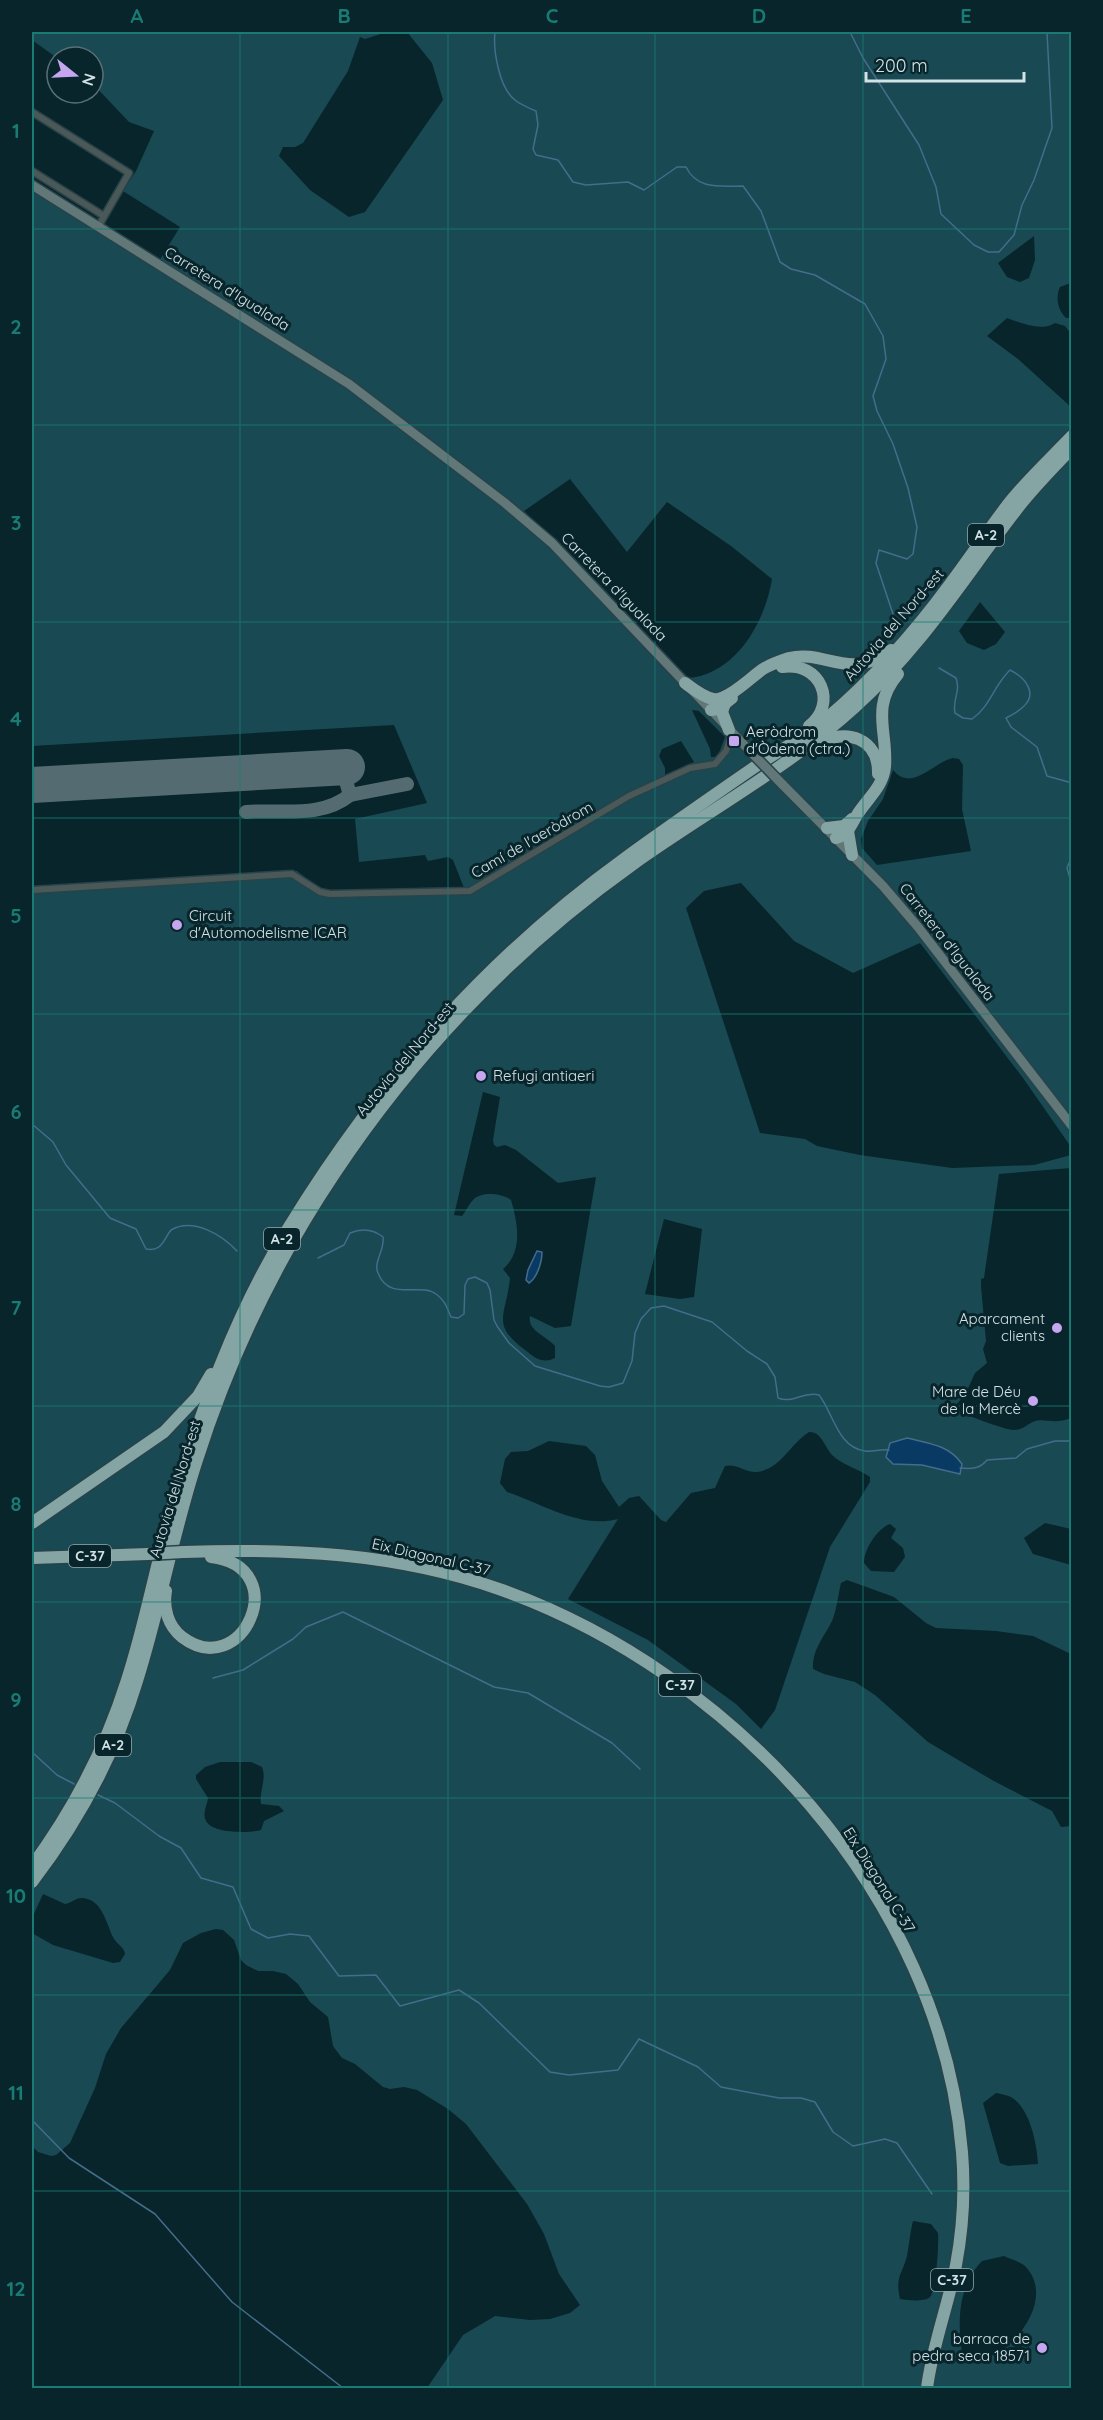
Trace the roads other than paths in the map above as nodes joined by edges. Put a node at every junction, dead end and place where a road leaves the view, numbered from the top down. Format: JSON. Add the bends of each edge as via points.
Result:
{"nodes":[{"id":1,"x":32,"y":112,"type":"edge"},
{"id":2,"x":32,"y":171,"type":"edge"},
{"id":3,"x":32,"y":185,"type":"edge"},
{"id":4,"x":104,"y":216,"type":"junction"},
{"id":5,"x":98,"y":227,"type":"junction"},
{"id":6,"x":1071,"y":436,"type":"edge"},
{"id":7,"x":1071,"y":448,"type":"edge"},
{"id":8,"x":966,"y":581,"type":"junction"},
{"id":9,"x":906,"y":638,"type":"junction"},
{"id":10,"x":685,"y":683,"type":"joint"},
{"id":11,"x":718,"y":704,"type":"junction"},
{"id":12,"x":730,"y":731,"type":"junction"},
{"id":13,"x":797,"y":756,"type":"junction"},
{"id":14,"x":758,"y":765,"type":"junction"},
{"id":15,"x":872,"y":795,"type":"junction"},
{"id":16,"x":846,"y":829,"type":"junction"},
{"id":17,"x":832,"y":833,"type":"junction"},
{"id":18,"x":852,"y":855,"type":"junction"},
{"id":19,"x":32,"y":890,"type":"edge"},
{"id":20,"x":1071,"y":1126,"type":"edge"},
{"id":21,"x":230,"y":1341,"type":"junction"},
{"id":22,"x":183,"y":1505,"type":"junction"},
{"id":23,"x":32,"y":1523,"type":"edge"},
{"id":24,"x":186,"y":1552,"type":"junction"},
{"id":25,"x":32,"y":1558,"type":"edge"},
{"id":26,"x":32,"y":1866,"type":"edge"},
{"id":27,"x":32,"y":1882,"type":"edge"},
{"id":28,"x":939,"y":2332,"type":"junction"},
{"id":29,"x":934,"y":2350,"type":"junction"},
{"id":30,"x":920,"y":2388,"type":"edge"},
{"id":31,"x":927,"y":2388,"type":"edge"},
{"id":32,"x":935,"y":2388,"type":"edge"}],
"edges":[{"from":1,"to":4,"type":"street","via":[[129,174]]},
{"from":2,"to":4,"type":"street"},
{"from":3,"to":5,"type":"street","name":"Carretera d'Igualada"},
{"from":4,"to":5,"type":"street"},
{"from":5,"to":10,"type":"street","name":"Carretera d'Igualada","via":[[349,384],[505,503],[552,543]]},
{"from":6,"to":9,"type":"highway","name":"Autovia del Nord-est","number":"A-2","via":[[1012,499]]},
{"from":7,"to":8,"type":"highway","name":"Autovia del Nord-est","number":"A-2","via":[[1018,507]]},
{"from":8,"to":13,"type":"highway","name":"Autovia del Nord-est","number":"A-2","via":[[895,669]]},
{"from":8,"to":15,"type":"highway","via":[[945,616],[892,681],[882,705],[880,723],[885,767]]},
{"from":9,"to":11,"type":"highway","via":[[880,657],[860,664],[806,658],[779,661]]},
{"from":9,"to":14,"type":"highway","name":"Autovia del Nord-est","number":"A-2","via":[[875,675],[823,722]]},
{"from":10,"to":11,"type":"highway"},
{"from":11,"to":12,"type":"highway"},
{"from":11,"to":14,"type":"highway","via":[[775,668],[794,665],[809,670],[822,685],[823,704],[817,720]]},
{"from":12,"to":17,"type":"street","name":"Carretera d'Igualada","bridge":true},
{"from":12,"to":19,"type":"street","name":"Camí de l'aeròdrom","via":[[726,751],[715,764],[690,768],[629,796],[470,891],[330,894],[292,874]]},
{"from":13,"to":15,"type":"highway","via":[[839,735],[858,738],[876,757],[878,771]]},
{"from":13,"to":22,"type":"highway","name":"Autovia del Nord-est","number":"A-2","via":[[631,866],[560,921],[484,991],[406,1076],[334,1174],[280,1265],[229,1372]]},
{"from":14,"to":21,"type":"highway","name":"Autovia del Nord-est","number":"A-2","via":[[575,896],[454,1007],[390,1081],[337,1152],[287,1230]]},
{"from":15,"to":16,"type":"highway"},
{"from":16,"to":17,"type":"highway"},
{"from":16,"to":18,"type":"highway"},
{"from":17,"to":18,"type":"street","name":"Carretera d'Igualada"},
{"from":18,"to":20,"type":"street","name":"Carretera d'Igualada","via":[[918,927]]},
{"from":21,"to":23,"type":"highway","via":[[198,1396],[164,1432]]},
{"from":21,"to":26,"type":"highway","name":"Autovia del Nord-est","number":"A-2","via":[[185,1465],[115,1715],[79,1793]]},
{"from":22,"to":24,"type":"highway","via":[[165,1598],[167,1615],[179,1635],[195,1644],[211,1647],[228,1643],[242,1634],[252,1618],[256,1598],[251,1581],[234,1563]]},
{"from":22,"to":27,"type":"highway","name":"Autovia del Nord-est","number":"A-2","via":[[143,1662],[122,1725],[83,1805]]},
{"from":24,"to":25,"type":"highway","name":"Eix Diagonal C-37","number":"C-37","bridge":true},
{"from":24,"to":28,"type":"highway","name":"Eix Diagonal C-37","number":"C-37","via":[[250,1550],[370,1558],[500,1589],[570,1618],[681,1685],[744,1736],[799,1790],[847,1851],[897,1934],[922,1990],[949,2072],[963,2178],[959,2246]]},
{"from":28,"to":29,"type":"highway","name":"Eix Diagonal C-37","number":"C-37"},
{"from":28,"to":32,"type":"highway","via":[[942,2342]]},
{"from":29,"to":30,"type":"highway","via":[[925,2364]]},
{"from":29,"to":31,"type":"highway","name":"Eix Diagonal C-37","number":"C-37"}]}
